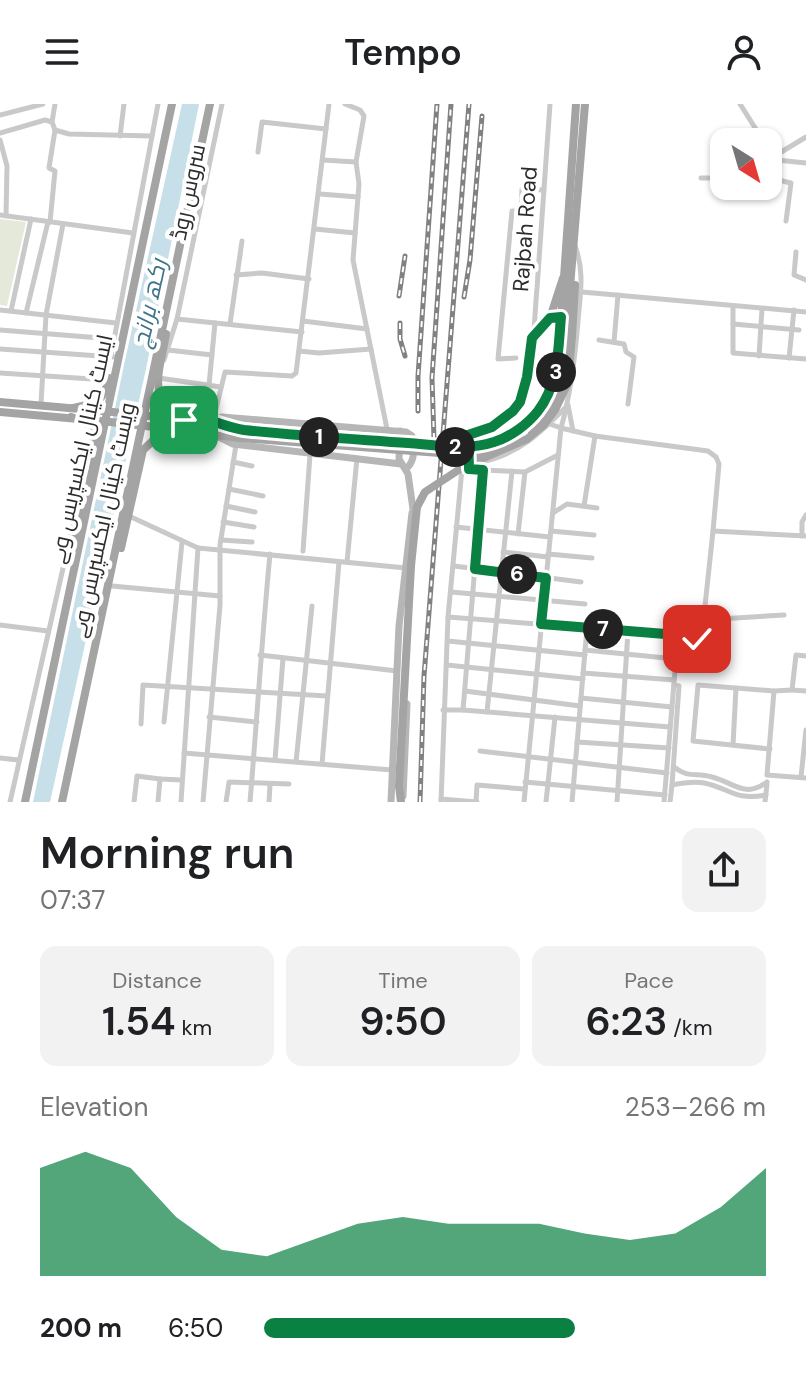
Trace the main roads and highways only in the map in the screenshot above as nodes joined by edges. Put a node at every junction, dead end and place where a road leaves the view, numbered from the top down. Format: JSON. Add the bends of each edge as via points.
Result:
{"nodes":[{"id":1,"x":172,"y":104,"type":"edge"},
{"id":2,"x":210,"y":104,"type":"edge"},
{"id":3,"x":576,"y":104,"type":"edge"},
{"id":4,"x":585,"y":104,"type":"edge"},
{"id":5,"x":152,"y":199,"type":"junction"},
{"id":6,"x":189,"y":200,"type":"junction"},
{"id":7,"x":565,"y":273,"type":"junction"},
{"id":8,"x":561,"y":317,"type":"junction"},
{"id":9,"x":550,"y":318,"type":"junction"},
{"id":10,"x":566,"y":336,"type":"junction"},
{"id":11,"x":532,"y":338,"type":"road end"},
{"id":12,"x":0,"y":402,"type":"edge"},
{"id":13,"x":0,"y":412,"type":"edge"},
{"id":14,"x":72,"y":413,"type":"junction"},
{"id":15,"x":184,"y":420,"type":"junction"},
{"id":16,"x":213,"y":421,"type":"junction"},
{"id":17,"x":187,"y":430,"type":"junction"},
{"id":18,"x":400,"y":431,"type":"junction"},
{"id":19,"x":239,"y":437,"type":"junction"},
{"id":20,"x":404,"y":466,"type":"junction"},
{"id":21,"x":413,"y":511,"type":"junction"},
{"id":22,"x":97,"y":638,"type":"junction"},
{"id":23,"x":50,"y":682,"type":"junction"},
{"id":24,"x":26,"y":802,"type":"edge"},
{"id":25,"x":62,"y":802,"type":"edge"},
{"id":26,"x":391,"y":802,"type":"edge"},
{"id":27,"x":402,"y":802,"type":"edge"}],
"edges":[{"from":1,"to":5,"type":"main road","name":"ایسٹ کینال ایکسپریس وے"},
{"from":2,"to":6,"type":"main road","name":"ویسٹ کینال ایکسپریس وے"},
{"from":3,"to":7,"type":"main road"},
{"from":4,"to":10,"type":"main road"},
{"from":5,"to":14,"type":"main road","via":[[117,326],[106,393]]},
{"from":5,"to":23,"type":"main road","name":"ایسٹ کینال ایکسپریس وے"},
{"from":6,"to":15,"type":"main road","via":[[159,379],[161,402]]},
{"from":6,"to":22,"type":"main road","name":"ویسٹ کینال ایکسپریس وے"},
{"from":7,"to":8,"type":"main road"},
{"from":7,"to":9,"type":"main road"},
{"from":8,"to":9,"type":"main road"},
{"from":8,"to":10,"type":"main road"},
{"from":9,"to":11,"type":"main road"},
{"from":10,"to":19,"type":"main road","bridge":true,"via":[[550,391],[539,409],[494,442],[455,447]]},
{"from":10,"to":27,"type":"main road","bridge":true,"via":[[568,383],[544,425],[527,439],[463,467],[420,499],[413,529]]},
{"from":12,"to":14,"type":"main road","via":[[41,404]]},
{"from":13,"to":14,"type":"main road"},
{"from":14,"to":15,"type":"main road","bridge":true},
{"from":14,"to":17,"type":"main road","bridge":true},
{"from":14,"to":23,"type":"main road","via":[[94,429],[96,439]]},
{"from":15,"to":16,"type":"main road"},
{"from":16,"to":18,"type":"main road","via":[[222,417]]},
{"from":16,"to":19,"type":"main road"},
{"from":17,"to":19,"type":"main road"},
{"from":17,"to":22,"type":"main road","via":[[159,435],[147,444]]},
{"from":18,"to":20,"type":"main road","via":[[399,459]]},
{"from":18,"to":20,"type":"main road","via":[[413,439],[413,459]]},
{"from":19,"to":20,"type":"main road","via":[[310,455]]},
{"from":20,"to":21,"type":"main road"},
{"from":21,"to":26,"type":"main road"},
{"from":21,"to":27,"type":"main road","via":[[417,529]]},
{"from":22,"to":25,"type":"main road","name":"ویسٹ کینال ایکسپریس وے"},
{"from":23,"to":24,"type":"main road","name":"ایسٹ کینال ایکسپریس وے"}]}
